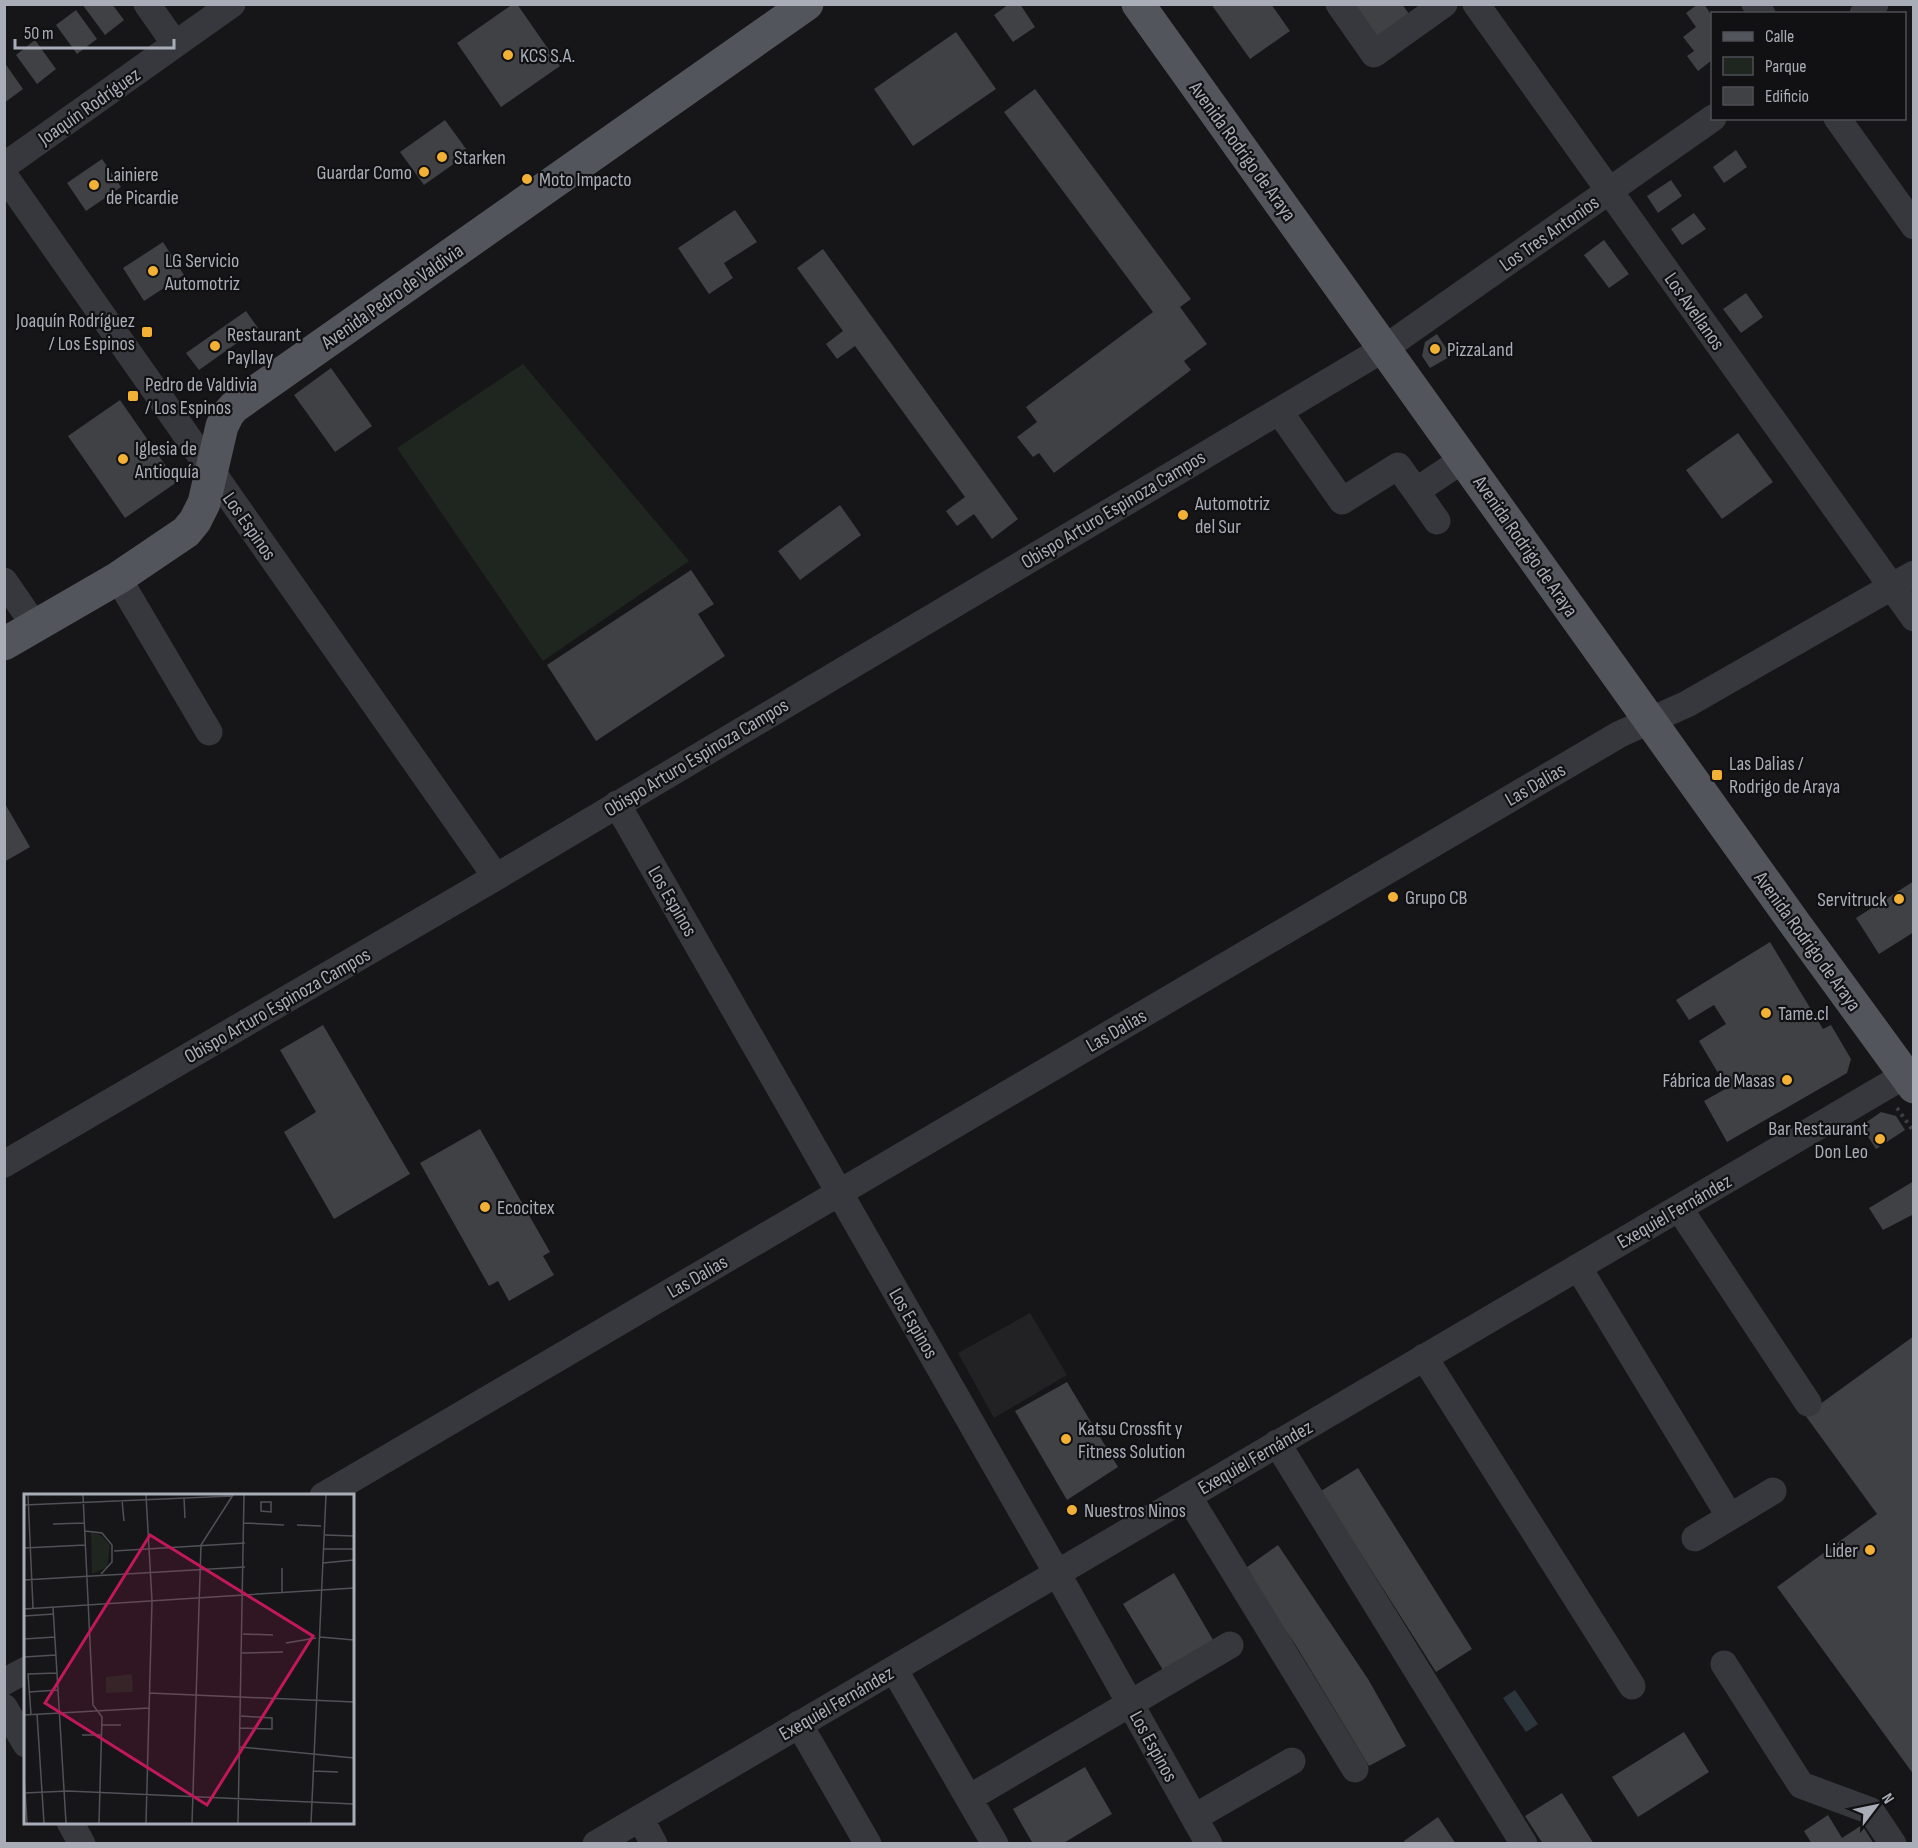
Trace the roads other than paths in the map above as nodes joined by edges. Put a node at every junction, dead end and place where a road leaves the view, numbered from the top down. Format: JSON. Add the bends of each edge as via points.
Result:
{"nodes":[{"id":1,"x":147,"y":4,"type":"edge"},
{"id":2,"x":232,"y":4,"type":"edge"},
{"id":3,"x":807,"y":4,"type":"edge"},
{"id":4,"x":1138,"y":4,"type":"edge"},
{"id":5,"x":1339,"y":4,"type":"edge"},
{"id":6,"x":1444,"y":4,"type":"edge"},
{"id":7,"x":1476,"y":4,"type":"edge"},
{"id":8,"x":176,"y":44,"type":"junction"},
{"id":9,"x":1711,"y":119,"type":"edge"},
{"id":10,"x":1838,"y":120,"type":"edge"},
{"id":11,"x":4,"y":166,"type":"edge"},
{"id":12,"x":4,"y":175,"type":"edge"},
{"id":13,"x":1609,"y":191,"type":"junction"},
{"id":14,"x":1914,"y":226,"type":"edge"},
{"id":15,"x":1385,"y":348,"type":"junction"},
{"id":16,"x":1279,"y":411,"type":"junction"},
{"id":17,"x":1464,"y":459,"type":"junction"},
{"id":18,"x":212,"y":472,"type":"junction"},
{"id":19,"x":1416,"y":491,"type":"junction"},
{"id":20,"x":1437,"y":521,"type":"dead end"},
{"id":21,"x":118,"y":578,"type":"junction"},
{"id":22,"x":4,"y":581,"type":"edge"},
{"id":23,"x":1903,"y":581,"type":"edge"},
{"id":24,"x":1914,"y":618,"type":"edge"},
{"id":25,"x":35,"y":626,"type":"junction"},
{"id":26,"x":4,"y":644,"type":"edge"},
{"id":27,"x":1650,"y":720,"type":"junction"},
{"id":28,"x":209,"y":732,"type":"dead end"},
{"id":29,"x":617,"y":804,"type":"junction"},
{"id":30,"x":496,"y":877,"type":"junction"},
{"id":31,"x":1911,"y":1077,"type":"edge"},
{"id":32,"x":4,"y":1164,"type":"edge"},
{"id":33,"x":839,"y":1192,"type":"junction"},
{"id":34,"x":1679,"y":1208,"type":"junction"},
{"id":35,"x":1578,"y":1267,"type":"junction"},
{"id":36,"x":1424,"y":1357,"type":"junction"},
{"id":37,"x":1808,"y":1403,"type":"dead end"},
{"id":38,"x":1277,"y":1443,"type":"junction"},
{"id":39,"x":1773,"y":1491,"type":"dead end"},
{"id":40,"x":326,"y":1494,"type":"edge"},
{"id":41,"x":1188,"y":1496,"type":"junction"},
{"id":42,"x":1730,"y":1517,"type":"junction"},
{"id":43,"x":1695,"y":1538,"type":"dead end"},
{"id":44,"x":1057,"y":1573,"type":"junction"},
{"id":45,"x":1230,"y":1645,"type":"dead end"},
{"id":46,"x":1724,"y":1664,"type":"dead end"},
{"id":47,"x":894,"y":1669,"type":"junction"},
{"id":48,"x":24,"y":1671,"type":"edge"},
{"id":49,"x":4,"y":1682,"type":"edge"},
{"id":50,"x":1632,"y":1686,"type":"dead end"},
{"id":51,"x":1131,"y":1703,"type":"junction"},
{"id":52,"x":4,"y":1707,"type":"edge"},
{"id":53,"x":799,"y":1724,"type":"junction"},
{"id":54,"x":24,"y":1741,"type":"edge"},
{"id":55,"x":1292,"y":1761,"type":"dead end"},
{"id":56,"x":1355,"y":1769,"type":"dead end"},
{"id":57,"x":969,"y":1798,"type":"junction"},
{"id":58,"x":1195,"y":1817,"type":"junction"},
{"id":59,"x":640,"y":1818,"type":"junction"},
{"id":60,"x":71,"y":1824,"type":"edge"},
{"id":61,"x":82,"y":1844,"type":"edge"},
{"id":62,"x":596,"y":1844,"type":"edge"},
{"id":63,"x":654,"y":1844,"type":"edge"},
{"id":64,"x":868,"y":1844,"type":"edge"},
{"id":65,"x":995,"y":1844,"type":"edge"},
{"id":66,"x":1209,"y":1844,"type":"edge"},
{"id":67,"x":1524,"y":1844,"type":"edge"},
{"id":68,"x":1893,"y":1844,"type":"edge"}],
"edges":[{"from":1,"to":8,"type":"street"},
{"from":2,"to":8,"type":"street","name":"Joaquín Rodríguez"},
{"from":3,"to":18,"type":"main road","name":"Avenida Pedro de Valdivia","via":[[234,407],[222,426]]},
{"from":4,"to":15,"type":"main road","name":"Avenida Rodrigo de Araya"},
{"from":5,"to":6,"type":"street","via":[[1374,54]]},
{"from":7,"to":13,"type":"street","name":"Los Avellanos"},
{"from":8,"to":11,"type":"street","name":"Joaquín Rodríguez"},
{"from":9,"to":13,"type":"street","name":"Los Tres Antonios"},
{"from":10,"to":14,"type":"street"},
{"from":12,"to":18,"type":"street","name":"Los Espinos"},
{"from":13,"to":15,"type":"street","name":"Los Tres Antonios"},
{"from":13,"to":23,"type":"street","name":"Los Avellanos"},
{"from":15,"to":16,"type":"street","name":"Obispo Arturo Espinoza Campos"},
{"from":15,"to":17,"type":"main road","name":"Avenida Rodrigo de Araya"},
{"from":16,"to":19,"type":"street","via":[[1342,501],[1398,466]]},
{"from":16,"to":29,"type":"street","name":"Obispo Arturo Espinoza Campos"},
{"from":17,"to":19,"type":"street"},
{"from":17,"to":27,"type":"main road","name":"Avenida Rodrigo de Araya"},
{"from":18,"to":21,"type":"main road","name":"Avenida Pedro de Valdivia","via":[[193,525]]},
{"from":18,"to":30,"type":"street","name":"Los Espinos"},
{"from":19,"to":20,"type":"street"},
{"from":21,"to":25,"type":"main road","name":"Avenida Pedro de Valdivia"},
{"from":21,"to":28,"type":"street"},
{"from":22,"to":25,"type":"street"},
{"from":23,"to":24,"type":"street","name":"Los Avellanos"},
{"from":23,"to":27,"type":"street","name":"Las Dalias","via":[[1687,705]]},
{"from":25,"to":26,"type":"main road","name":"Avenida Pedro de Valdivia"},
{"from":27,"to":31,"type":"main road","name":"Avenida Rodrigo de Araya"},
{"from":27,"to":33,"type":"street","name":"Las Dalias"},
{"from":29,"to":30,"type":"street","name":"Obispo Arturo Espinoza Campos"},
{"from":29,"to":33,"type":"street","name":"Los Espinos"},
{"from":30,"to":32,"type":"street","name":"Obispo Arturo Espinoza Campos"},
{"from":31,"to":34,"type":"street","name":"Exequiel Fernández"},
{"from":33,"to":40,"type":"street","name":"Las Dalias"},
{"from":33,"to":44,"type":"street","name":"Los Espinos"},
{"from":34,"to":35,"type":"street","name":"Exequiel Fernández"},
{"from":34,"to":37,"type":"street"},
{"from":35,"to":36,"type":"street","name":"Exequiel Fernández"},
{"from":35,"to":42,"type":"street"},
{"from":36,"to":38,"type":"street","name":"Exequiel Fernández"},
{"from":36,"to":50,"type":"street"},
{"from":38,"to":41,"type":"street","name":"Exequiel Fernández"},
{"from":38,"to":67,"type":"street"},
{"from":39,"to":42,"type":"street"},
{"from":41,"to":44,"type":"street","name":"Exequiel Fernández"},
{"from":41,"to":56,"type":"street"},
{"from":42,"to":43,"type":"street"},
{"from":44,"to":47,"type":"street","name":"Exequiel Fernández"},
{"from":44,"to":51,"type":"street","name":"Los Espinos"},
{"from":45,"to":51,"type":"street"},
{"from":46,"to":68,"type":"street","via":[[1801,1785],[1871,1811]]},
{"from":47,"to":53,"type":"street","name":"Exequiel Fernández"},
{"from":47,"to":57,"type":"street"},
{"from":48,"to":49,"type":"street"},
{"from":51,"to":57,"type":"street"},
{"from":51,"to":58,"type":"street","name":"Los Espinos"},
{"from":52,"to":54,"type":"street"},
{"from":53,"to":59,"type":"street","name":"Exequiel Fernández"},
{"from":53,"to":64,"type":"street"},
{"from":55,"to":58,"type":"street"},
{"from":57,"to":65,"type":"street"},
{"from":58,"to":66,"type":"street","name":"Los Espinos"},
{"from":59,"to":62,"type":"street","name":"Exequiel Fernández"},
{"from":59,"to":63,"type":"street"},
{"from":60,"to":61,"type":"street"}]}
